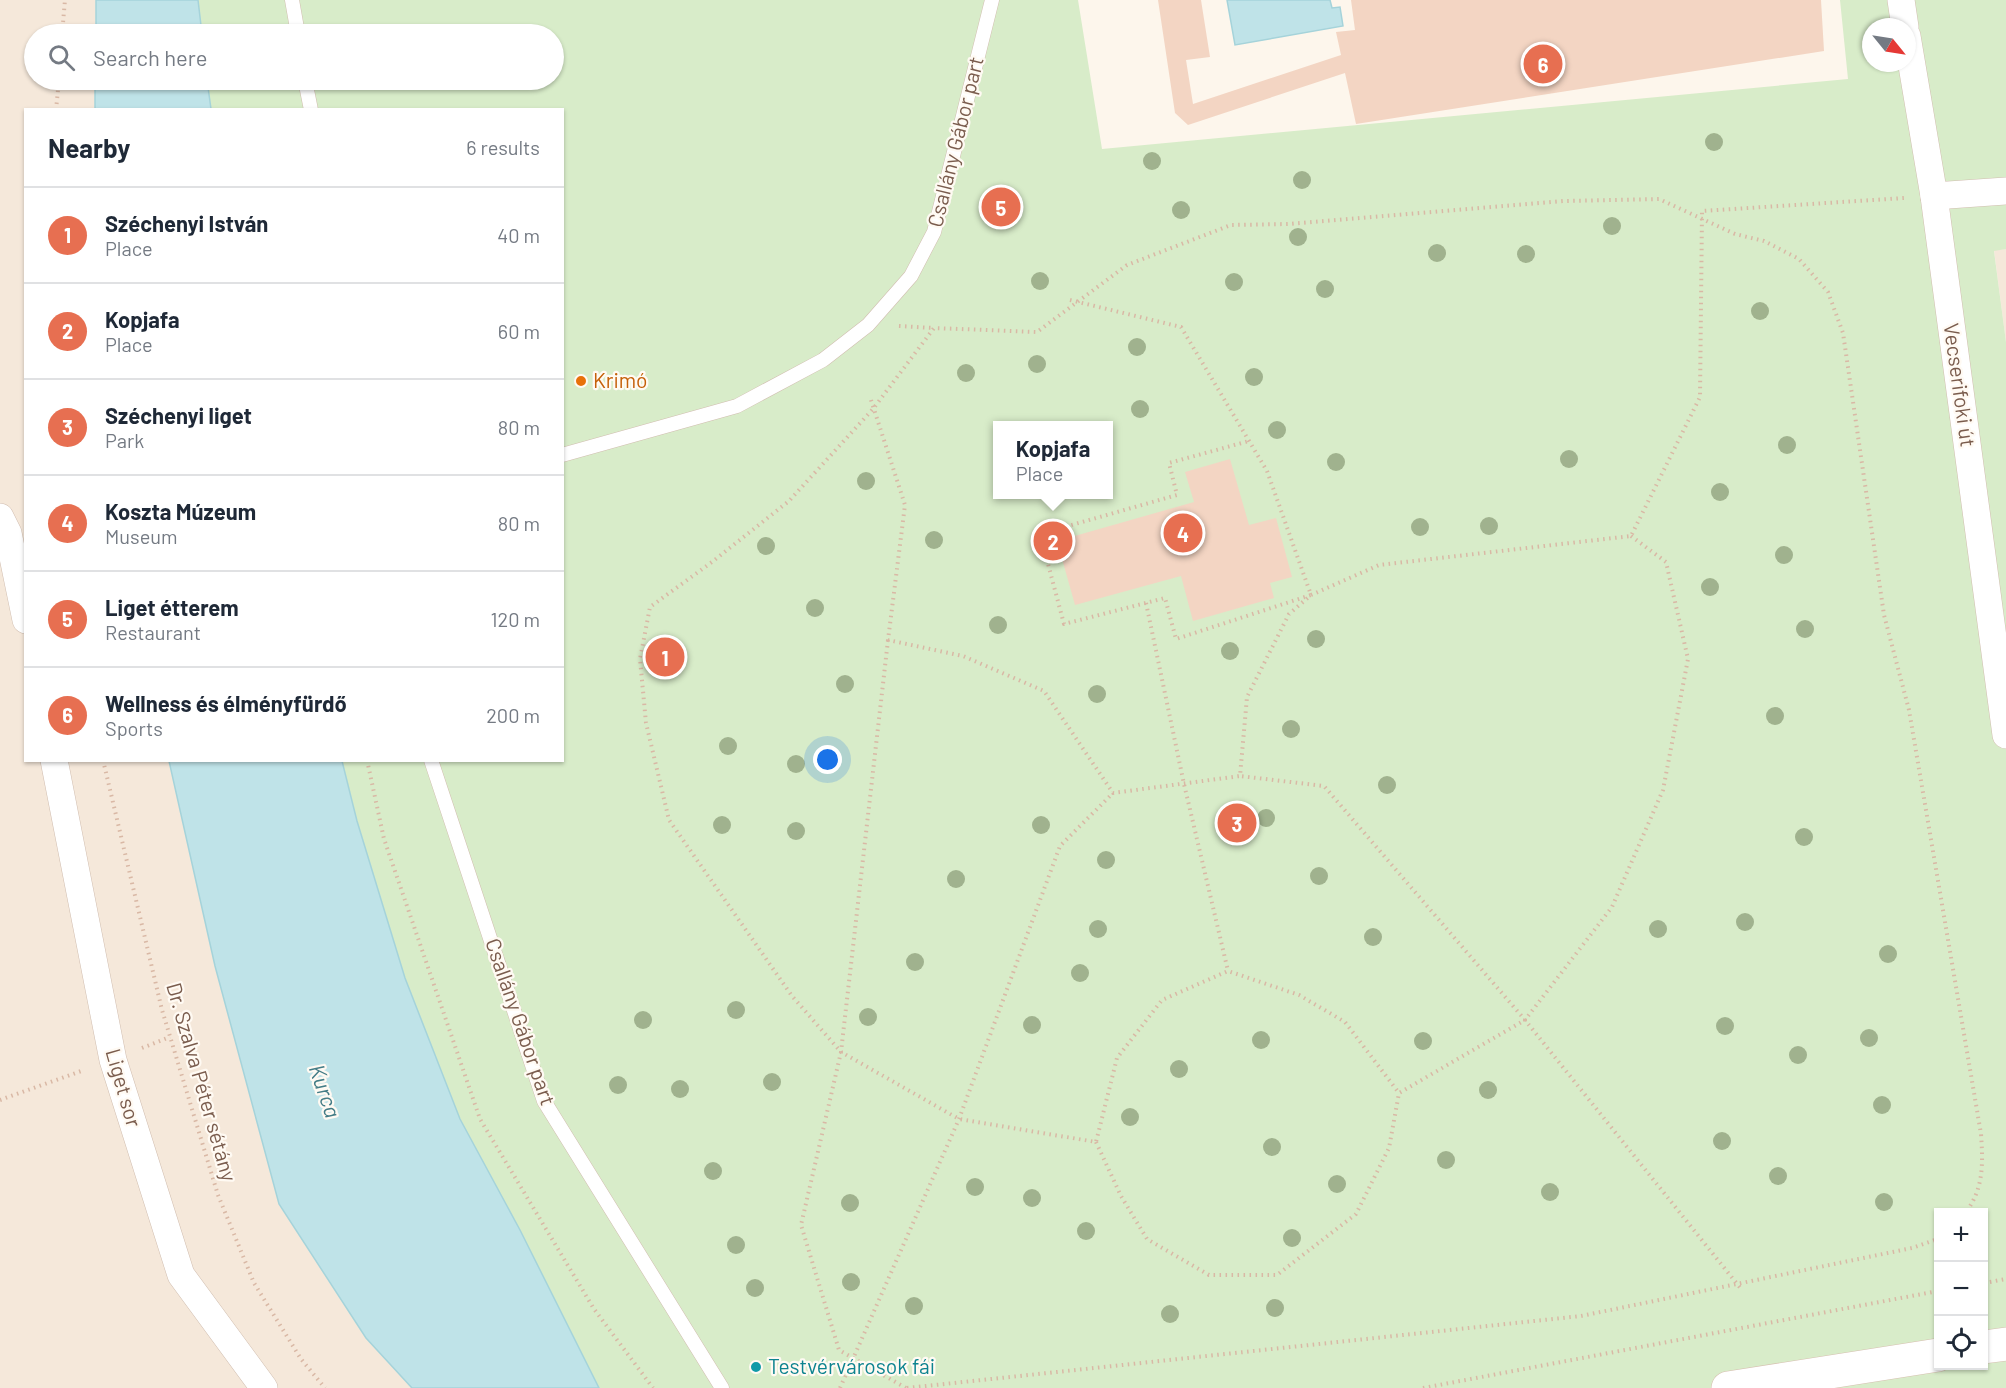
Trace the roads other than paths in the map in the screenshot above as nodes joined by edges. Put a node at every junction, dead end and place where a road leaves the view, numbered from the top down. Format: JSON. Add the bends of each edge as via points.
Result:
{"nodes":[{"id":1,"x":292,"y":0,"type":"edge"},
{"id":2,"x":992,"y":0,"type":"edge"},
{"id":3,"x":1901,"y":0,"type":"edge"},
{"id":4,"x":1904,"y":18,"type":"edge"},
{"id":5,"x":296,"y":24,"type":"edge"},
{"id":6,"x":1913,"y":72,"type":"edge"},
{"id":7,"x":307,"y":90,"type":"edge"},
{"id":8,"x":310,"y":108,"type":"edge"},
{"id":9,"x":2006,"y":191,"type":"edge"},
{"id":10,"x":1934,"y":196,"type":"junction"},
{"id":11,"x":564,"y":454,"type":"edge"},
{"id":12,"x":11,"y":522,"type":"edge"},
{"id":13,"x":24,"y":607,"type":"edge"},
{"id":14,"x":2006,"y":735,"type":"edge"},
{"id":15,"x":54,"y":762,"type":"edge"},
{"id":16,"x":432,"y":762,"type":"edge"},
{"id":17,"x":2006,"y":1344,"type":"edge"},
{"id":18,"x":1988,"y":1346,"type":"edge"},
{"id":19,"x":1934,"y":1355,"type":"edge"},
{"id":20,"x":264,"y":1388,"type":"edge"},
{"id":21,"x":722,"y":1388,"type":"edge"},
{"id":22,"x":1728,"y":1388,"type":"edge"}],
"edges":[{"from":1,"to":5,"type":"lane"},
{"from":2,"to":11,"type":"lane","name":"Csallány Gábor part","via":[[934,232],[911,276],[868,325],[823,360],[737,406]]},
{"from":3,"to":4,"type":"street"},
{"from":6,"to":10,"type":"street","name":"Vecserifoki út"},
{"from":7,"to":8,"type":"lane"},
{"from":9,"to":10,"type":"street"},
{"from":10,"to":14,"type":"street","name":"Vecserifoki út"},
{"from":12,"to":13,"type":"street"},
{"from":15,"to":20,"type":"street","name":"Liget sor","via":[[113,1060],[181,1275]]},
{"from":16,"to":21,"type":"lane","name":"Csallány Gábor part","via":[[544,1101]]},
{"from":17,"to":18,"type":"street"},
{"from":19,"to":22,"type":"street"}]}
